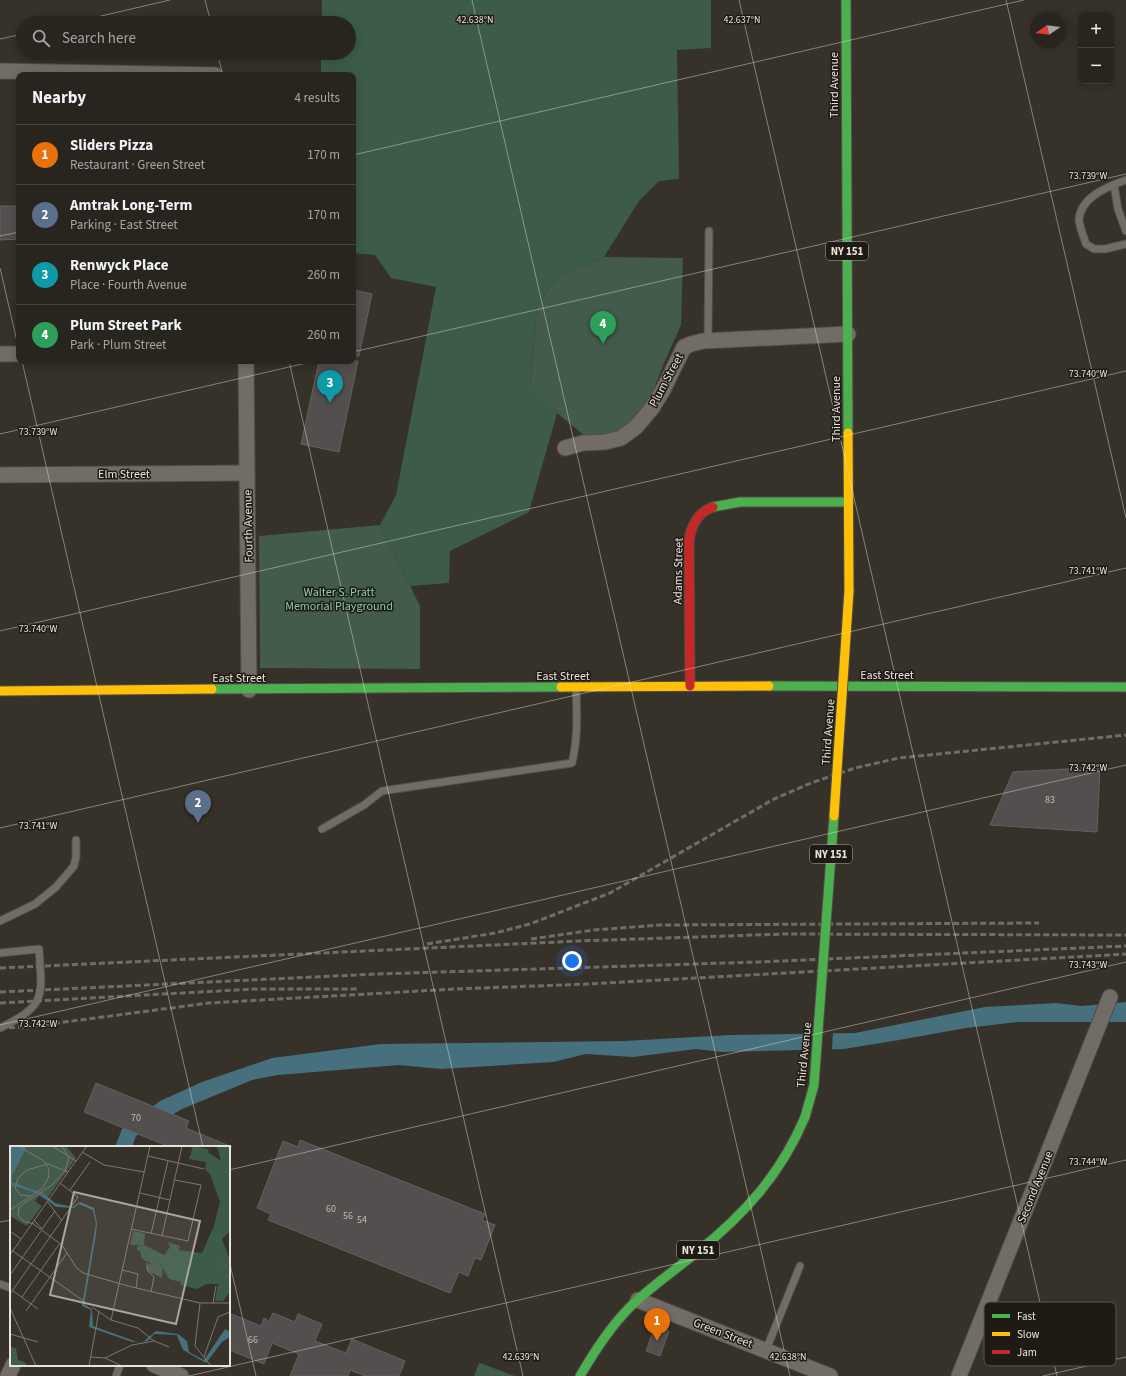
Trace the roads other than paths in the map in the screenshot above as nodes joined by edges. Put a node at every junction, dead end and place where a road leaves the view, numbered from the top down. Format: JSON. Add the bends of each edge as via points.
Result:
{"nodes":[{"id":1,"x":846,"y":0,"type":"edge"},
{"id":2,"x":0,"y":71,"type":"edge"},
{"id":3,"x":54,"y":72,"type":"edge"},
{"id":4,"x":1126,"y":180,"type":"edge"},
{"id":5,"x":1114,"y":185,"type":"junction"},
{"id":6,"x":710,"y":231,"type":"dead end"},
{"id":7,"x":1126,"y":231,"type":"edge"},
{"id":8,"x":1126,"y":244,"type":"edge"},
{"id":9,"x":848,"y":334,"type":"junction"},
{"id":10,"x":708,"y":341,"type":"junction"},
{"id":11,"x":0,"y":354,"type":"edge"},
{"id":12,"x":16,"y":354,"type":"edge"},
{"id":13,"x":246,"y":364,"type":"edge"},
{"id":14,"x":565,"y":448,"type":"dead end"},
{"id":15,"x":247,"y":473,"type":"junction"},
{"id":16,"x":0,"y":475,"type":"edge"},
{"id":17,"x":849,"y":502,"type":"junction"},
{"id":18,"x":690,"y":686,"type":"junction"},
{"id":19,"x":1126,"y":687,"type":"edge"},
{"id":20,"x":576,"y":688,"type":"junction"},
{"id":21,"x":249,"y":690,"type":"junction"},
{"id":22,"x":0,"y":691,"type":"edge"},
{"id":23,"x":322,"y":830,"type":"dead end"},
{"id":24,"x":76,"y":840,"type":"dead end"},
{"id":25,"x":0,"y":921,"type":"edge"},
{"id":26,"x":0,"y":953,"type":"edge"},
{"id":27,"x":1110,"y":997,"type":"dead end"},
{"id":28,"x":0,"y":1028,"type":"edge"},
{"id":29,"x":800,"y":1266,"type":"dead end"},
{"id":30,"x":0,"y":1284,"type":"edge"},
{"id":31,"x":10,"y":1288,"type":"edge"},
{"id":32,"x":638,"y":1300,"type":"junction"},
{"id":33,"x":989,"y":1302,"type":"edge"},
{"id":34,"x":984,"y":1314,"type":"edge"},
{"id":35,"x":766,"y":1350,"type":"junction"},
{"id":36,"x":13,"y":1366,"type":"edge"},
{"id":37,"x":120,"y":1366,"type":"edge"},
{"id":38,"x":8,"y":1376,"type":"edge"},
{"id":39,"x":116,"y":1376,"type":"edge"},
{"id":40,"x":580,"y":1376,"type":"edge"},
{"id":41,"x":830,"y":1376,"type":"edge"},
{"id":42,"x":959,"y":1376,"type":"edge"}],
"edges":[{"from":1,"to":9,"type":"main road","name":"Third Avenue","number":"NY 151"},
{"from":2,"to":3,"type":"street"},
{"from":4,"to":5,"type":"lane"},
{"from":5,"to":7,"type":"lane","via":[[1118,209]]},
{"from":5,"to":8,"type":"lane","via":[[1102,190],[1085,203],[1079,219],[1086,244],[1094,249]]},
{"from":6,"to":10,"type":"lane"},
{"from":9,"to":10,"type":"street","name":"Plum Street"},
{"from":9,"to":17,"type":"main road","name":"Third Avenue","number":"NY 151"},
{"from":10,"to":14,"type":"street","name":"Plum Street","via":[[684,347],[663,390],[636,427],[621,438]]},
{"from":11,"to":12,"type":"street"},
{"from":13,"to":15,"type":"street","name":"Fourth Avenue"},
{"from":15,"to":16,"type":"street","name":"Elm Street"},
{"from":15,"to":21,"type":"street","name":"Fourth Avenue"},
{"from":17,"to":18,"type":"main road","name":"Adams Street","via":[[734,503],[712,507],[698,516],[689,534],[688,546]]},
{"from":17,"to":32,"type":"main road","name":"Third Avenue","number":"NY 151","bridge":true,"via":[[849,591],[818,1042],[811,1100],[798,1136],[771,1180],[735,1219]]},
{"from":18,"to":19,"type":"main road","name":"East Street"},
{"from":18,"to":20,"type":"main road","name":"East Street"},
{"from":20,"to":21,"type":"main road","name":"East Street"},
{"from":20,"to":23,"type":"lane","via":[[577,732],[572,763],[382,791]]},
{"from":21,"to":22,"type":"main road","name":"East Street"},
{"from":24,"to":25,"type":"lane","via":[[74,866],[56,887],[35,904]]},
{"from":26,"to":28,"type":"lane","via":[[39,949],[40,996],[35,1006]]},
{"from":27,"to":33,"type":"street","name":"Second Avenue"},
{"from":29,"to":35,"type":"lane"},
{"from":30,"to":31,"type":"lane"},
{"from":32,"to":35,"type":"street","name":"Green Street"},
{"from":32,"to":40,"type":"main road","name":"Third Avenue","number":"NY 151","via":[[608,1332]]},
{"from":34,"to":42,"type":"street","name":"Second Avenue"},
{"from":35,"to":41,"type":"street","name":"Green Street"},
{"from":36,"to":38,"type":"street"},
{"from":37,"to":39,"type":"lane"}]}
